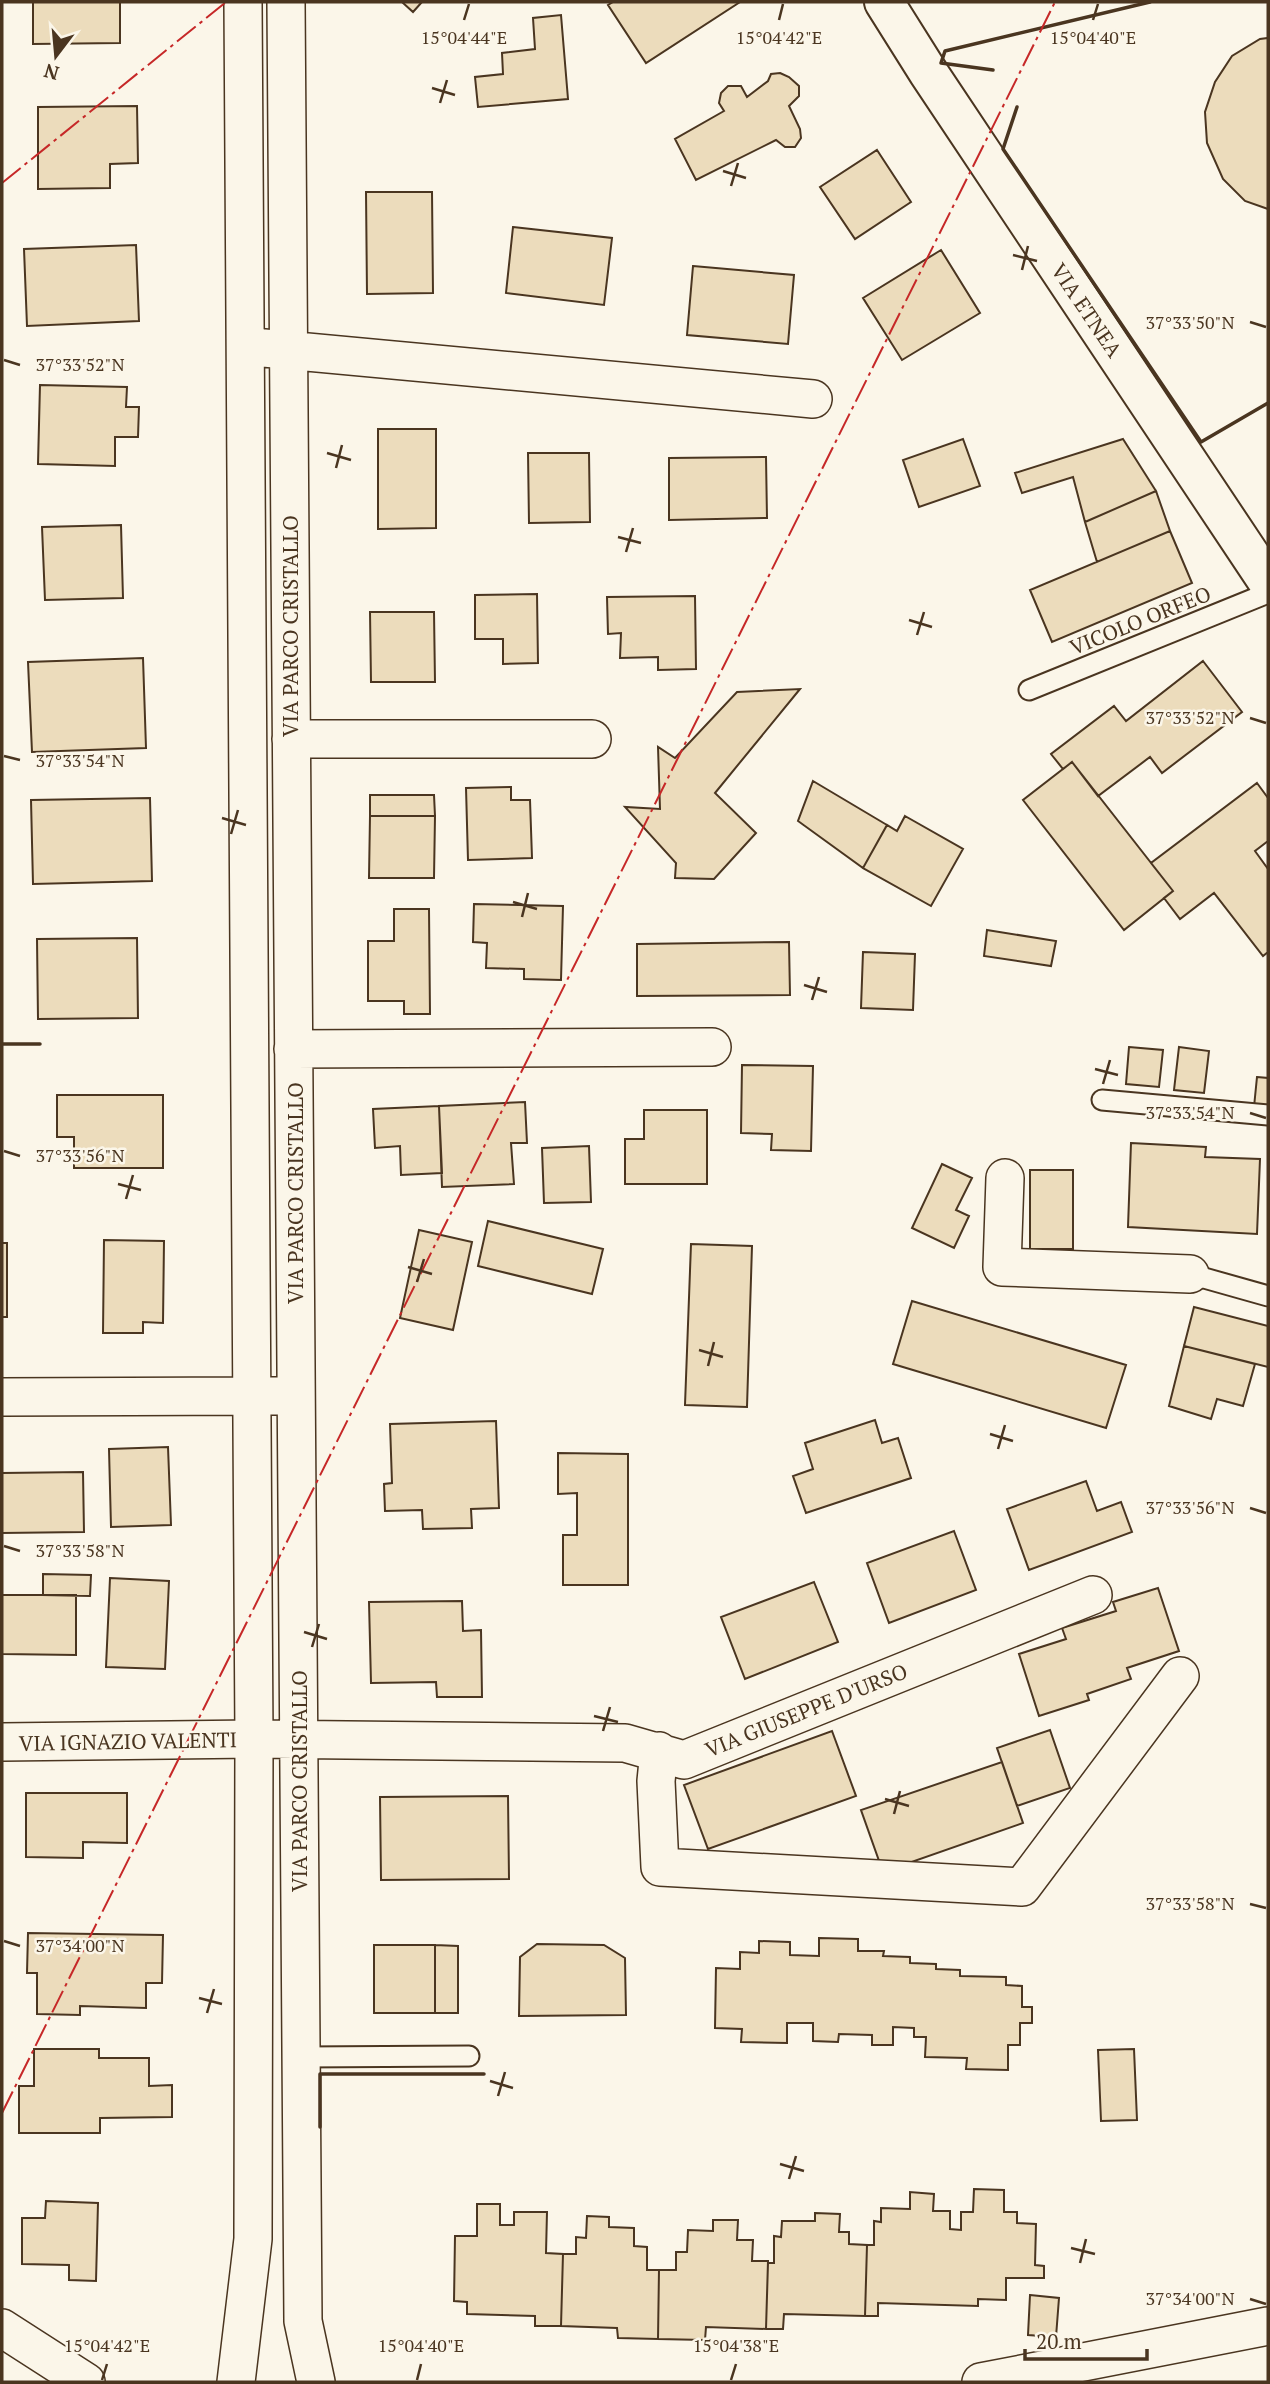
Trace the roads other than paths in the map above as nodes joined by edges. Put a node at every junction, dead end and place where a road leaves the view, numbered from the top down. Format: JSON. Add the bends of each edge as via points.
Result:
{"nodes":[{"id":1,"x":243,"y":2,"type":"edge"},
{"id":2,"x":286,"y":2,"type":"edge"},
{"id":3,"x":884,"y":2,"type":"edge"},
{"id":4,"x":245,"y":346,"type":"junction"},
{"id":5,"x":288,"y":350,"type":"junction"},
{"id":6,"x":813,"y":400,"type":"dead end"},
{"id":7,"x":1268,"y":582,"type":"edge"},
{"id":8,"x":1268,"y":593,"type":"edge"},
{"id":9,"x":1029,"y":690,"type":"dead end"},
{"id":10,"x":592,"y":738,"type":"dead end"},
{"id":11,"x":291,"y":739,"type":"junction"},
{"id":12,"x":712,"y":1047,"type":"dead end"},
{"id":13,"x":293,"y":1049,"type":"junction"},
{"id":14,"x":1102,"y":1100,"type":"dead end"},
{"id":15,"x":1268,"y":1115,"type":"edge"},
{"id":16,"x":1005,"y":1178,"type":"dead end"},
{"id":17,"x":1190,"y":1274,"type":"joint"},
{"id":18,"x":1268,"y":1296,"type":"edge"},
{"id":19,"x":296,"y":1395,"type":"junction"},
{"id":20,"x":2,"y":1397,"type":"edge"},
{"id":21,"x":252,"y":1397,"type":"junction"},
{"id":22,"x":1093,"y":1595,"type":"dead end"},
{"id":23,"x":1180,"y":1676,"type":"dead end"},
{"id":24,"x":254,"y":1739,"type":"junction"},
{"id":25,"x":299,"y":1740,"type":"junction"},
{"id":26,"x":2,"y":1742,"type":"edge"},
{"id":27,"x":659,"y":1751,"type":"junction"},
{"id":28,"x":469,"y":2056,"type":"dead end"},
{"id":29,"x":301,"y":2057,"type":"junction"},
{"id":30,"x":1268,"y":2326,"type":"edge"},
{"id":31,"x":2,"y":2328,"type":"edge"},
{"id":32,"x":86,"y":2382,"type":"edge"},
{"id":33,"x":236,"y":2382,"type":"edge"},
{"id":34,"x":316,"y":2382,"type":"edge"},
{"id":35,"x":981,"y":2382,"type":"edge"}],
"edges":[{"from":1,"to":4,"type":"street","name":"VIA PARCO CRISTALLO"},
{"from":2,"to":5,"type":"street","name":"VIA PARCO CRISTALLO"},
{"from":3,"to":7,"type":"main road","name":"VIA ETNEA"},
{"from":4,"to":5,"type":"street"},
{"from":4,"to":21,"type":"street","name":"VIA PARCO CRISTALLO"},
{"from":5,"to":6,"type":"street"},
{"from":5,"to":11,"type":"street","name":"VIA PARCO CRISTALLO"},
{"from":8,"to":9,"type":"lane","name":"VICOLO ORFEO"},
{"from":10,"to":11,"type":"street"},
{"from":11,"to":13,"type":"street","name":"VIA PARCO CRISTALLO"},
{"from":12,"to":13,"type":"street"},
{"from":13,"to":19,"type":"street","name":"VIA PARCO CRISTALLO"},
{"from":14,"to":15,"type":"lane"},
{"from":16,"to":17,"type":"street","via":[[1002,1267]]},
{"from":17,"to":18,"type":"lane"},
{"from":19,"to":21,"type":"street"},
{"from":19,"to":25,"type":"street","name":"VIA PARCO CRISTALLO"},
{"from":20,"to":21,"type":"street"},
{"from":21,"to":24,"type":"street","name":"VIA PARCO CRISTALLO"},
{"from":22,"to":27,"type":"street","name":"VIA GIUSEPPE D'URSO","via":[[684,1760]]},
{"from":23,"to":27,"type":"street","via":[[1022,1887],[660,1867]]},
{"from":24,"to":25,"type":"street","name":"VIA IGNAZIO VALENTI"},
{"from":24,"to":26,"type":"street","name":"VIA IGNAZIO VALENTI"},
{"from":24,"to":33,"type":"street","name":"VIA PARCO CRISTALLO","via":[[253,2239]]},
{"from":25,"to":27,"type":"street","name":"VIA GIUSEPPE D'URSO","via":[[625,1743]]},
{"from":25,"to":29,"type":"street","name":"VIA PARCO CRISTALLO"},
{"from":28,"to":29,"type":"lane"},
{"from":29,"to":34,"type":"street","name":"VIA PARCO CRISTALLO","via":[[303,2321]]},
{"from":30,"to":35,"type":"street"},
{"from":31,"to":32,"type":"street"}]}
